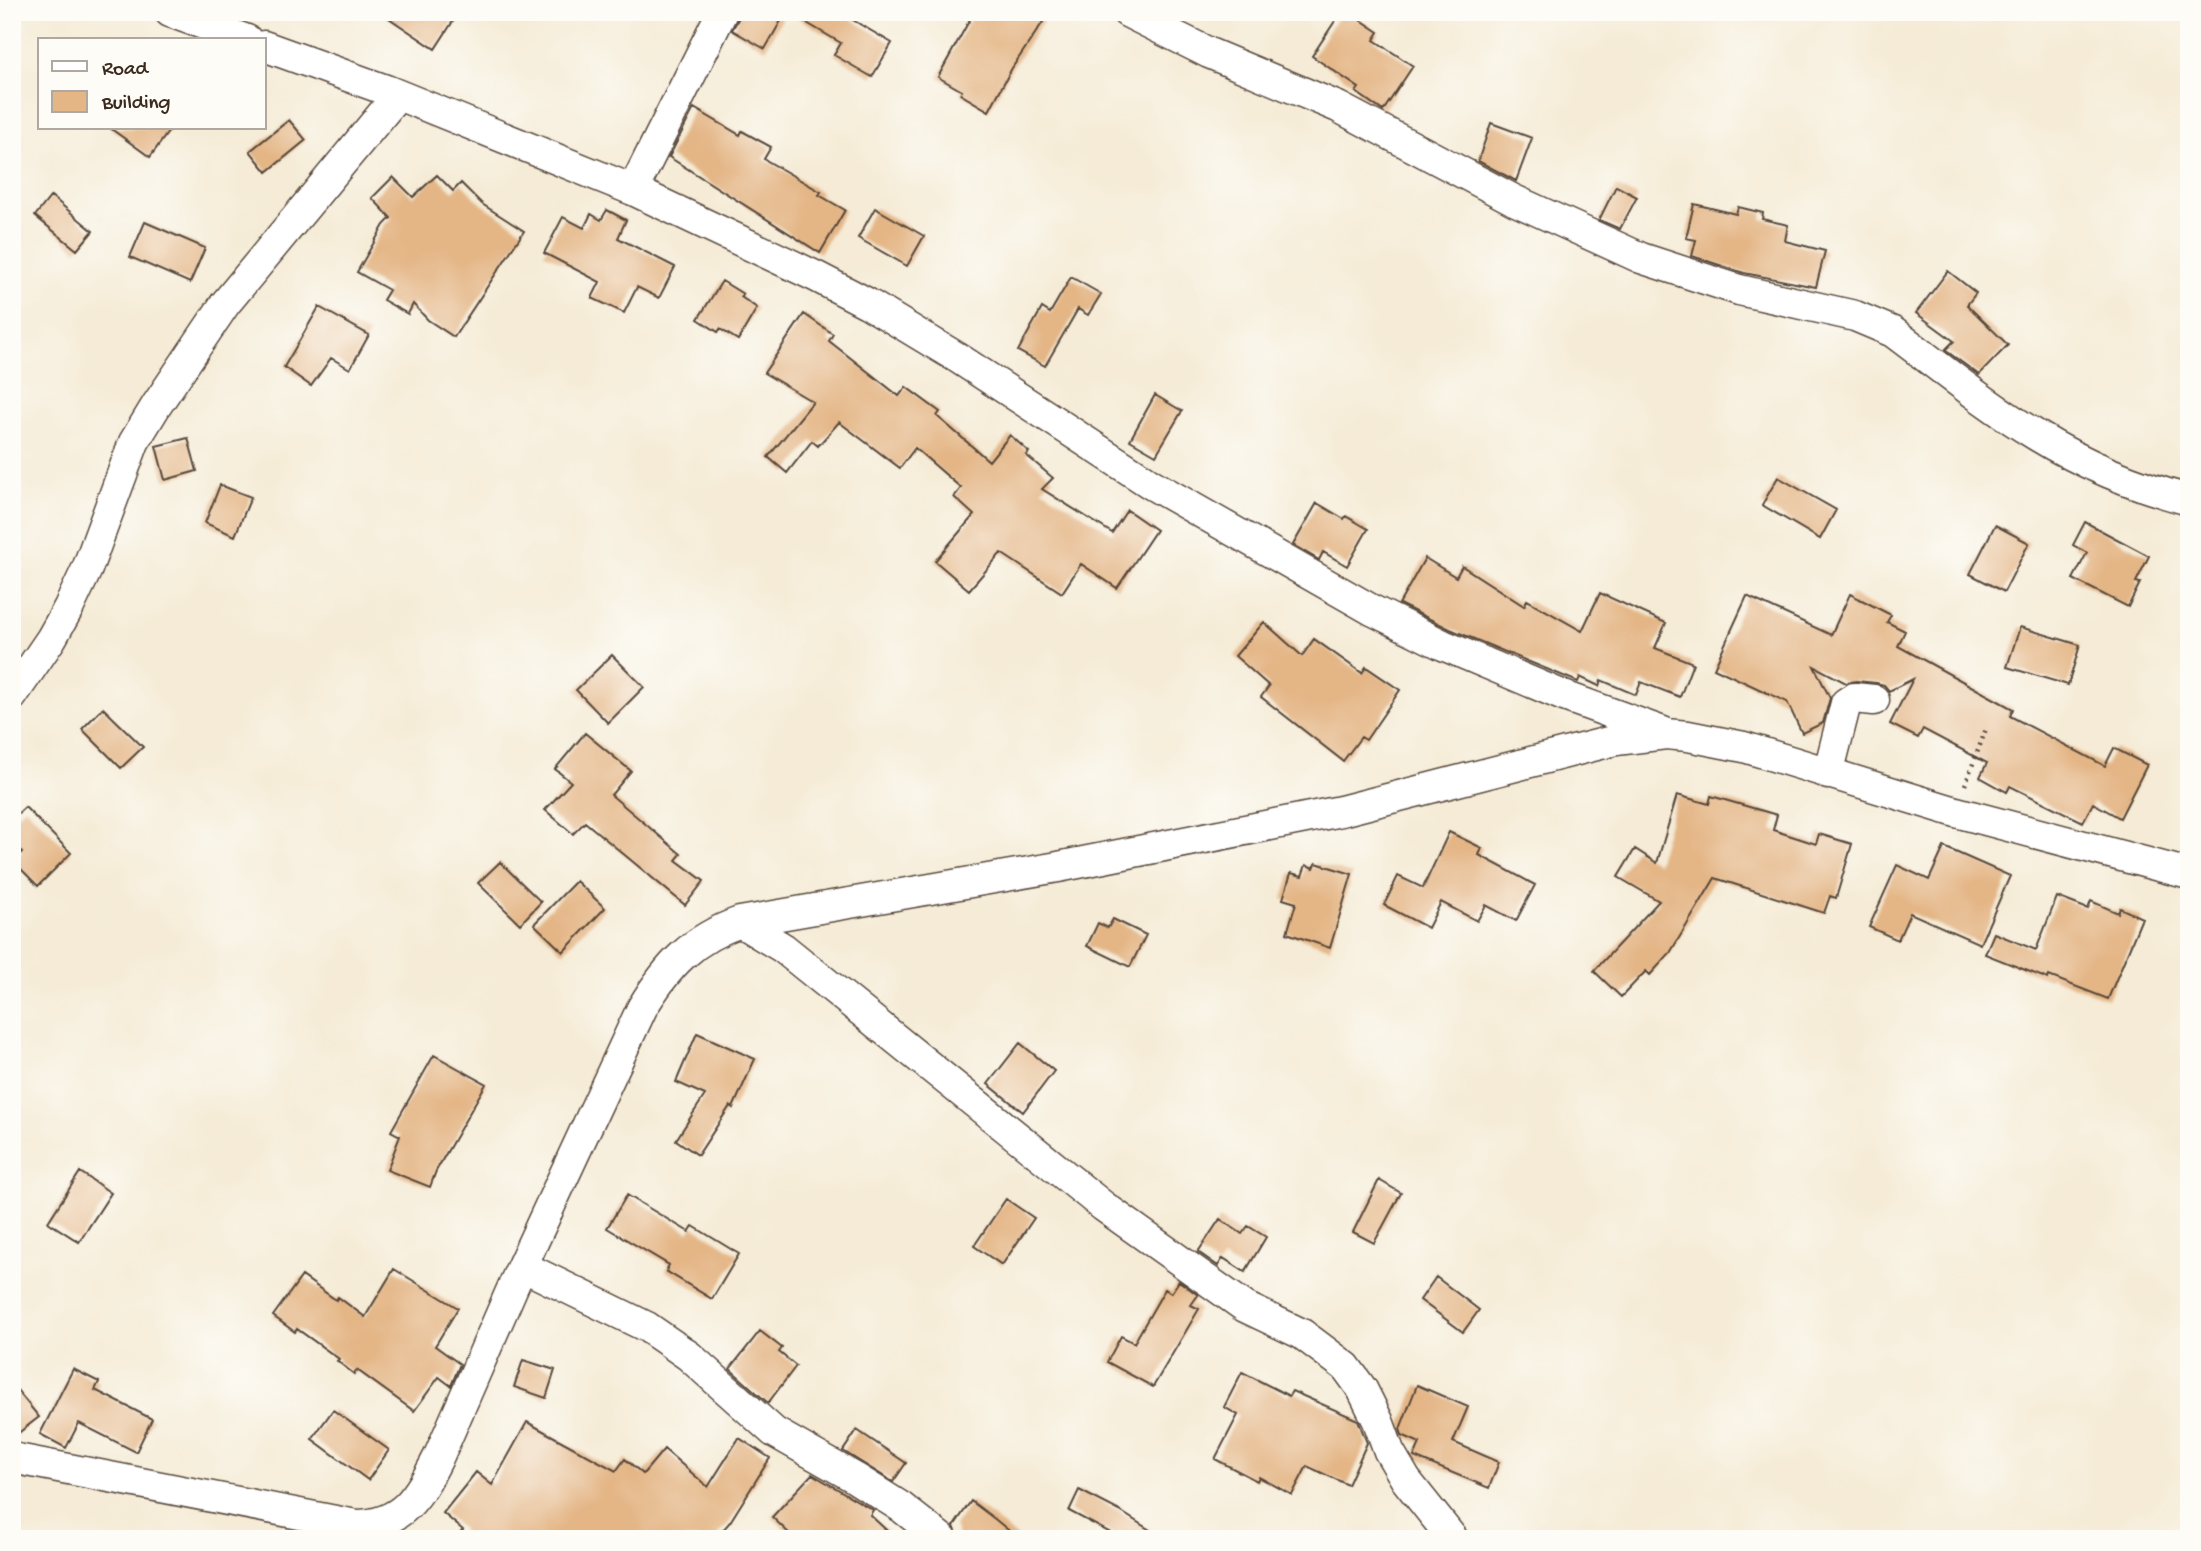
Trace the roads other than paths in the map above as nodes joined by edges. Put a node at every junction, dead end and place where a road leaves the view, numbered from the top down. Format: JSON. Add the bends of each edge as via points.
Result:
{"nodes":[{"id":1,"x":170,"y":12,"type":"edge"},
{"id":2,"x":722,"y":12,"type":"edge"},
{"id":3,"x":1127,"y":12,"type":"edge"},
{"id":4,"x":242,"y":38,"type":"edge"},
{"id":5,"x":266,"y":47,"type":"edge"},
{"id":6,"x":398,"y":95,"type":"junction"},
{"id":7,"x":633,"y":190,"type":"junction"},
{"id":8,"x":2189,"y":500,"type":"edge"},
{"id":9,"x":12,"y":696,"type":"edge"},
{"id":10,"x":1874,"y":700,"type":"dead end"},
{"id":11,"x":1666,"y":734,"type":"junction"},
{"id":12,"x":1828,"y":774,"type":"junction"},
{"id":13,"x":2189,"y":874,"type":"edge"},
{"id":14,"x":740,"y":922,"type":"junction"},
{"id":15,"x":522,"y":1266,"type":"junction"},
{"id":16,"x":12,"y":1458,"type":"edge"},
{"id":17,"x":392,"y":1531,"type":"edge"},
{"id":18,"x":942,"y":1539,"type":"edge"},
{"id":19,"x":1453,"y":1539,"type":"edge"}],
"edges":[{"from":1,"to":4,"type":"street"},
{"from":2,"to":7,"type":"street"},
{"from":3,"to":8,"type":"street","via":[[1338,107],[1514,200],[1641,258],[1739,290],[1841,312],[1892,332],[2072,456]]},
{"from":5,"to":6,"type":"street"},
{"from":6,"to":7,"type":"street"},
{"from":6,"to":9,"type":"street","via":[[225,304],[156,406],[134,442],[69,607]]},
{"from":7,"to":11,"type":"street","via":[[867,303],[1151,484],[1372,610],[1443,645]]},
{"from":10,"to":12,"type":"street","via":[[1854,698],[1846,703]]},
{"from":11,"to":12,"type":"street","via":[[1744,747]]},
{"from":11,"to":14,"type":"street","via":[[1616,740],[1341,811],[1058,867]]},
{"from":12,"to":13,"type":"street"},
{"from":14,"to":15,"type":"street","via":[[705,936],[676,960],[653,989]]},
{"from":14,"to":19,"type":"street","via":[[783,948],[1104,1206],[1245,1307],[1302,1334],[1346,1367],[1362,1389],[1406,1480]]},
{"from":15,"to":17,"type":"street","via":[[426,1482],[398,1515]]},
{"from":15,"to":18,"type":"street","via":[[647,1327],[689,1356],[774,1432],[882,1495]]},
{"from":16,"to":17,"type":"street"}]}
